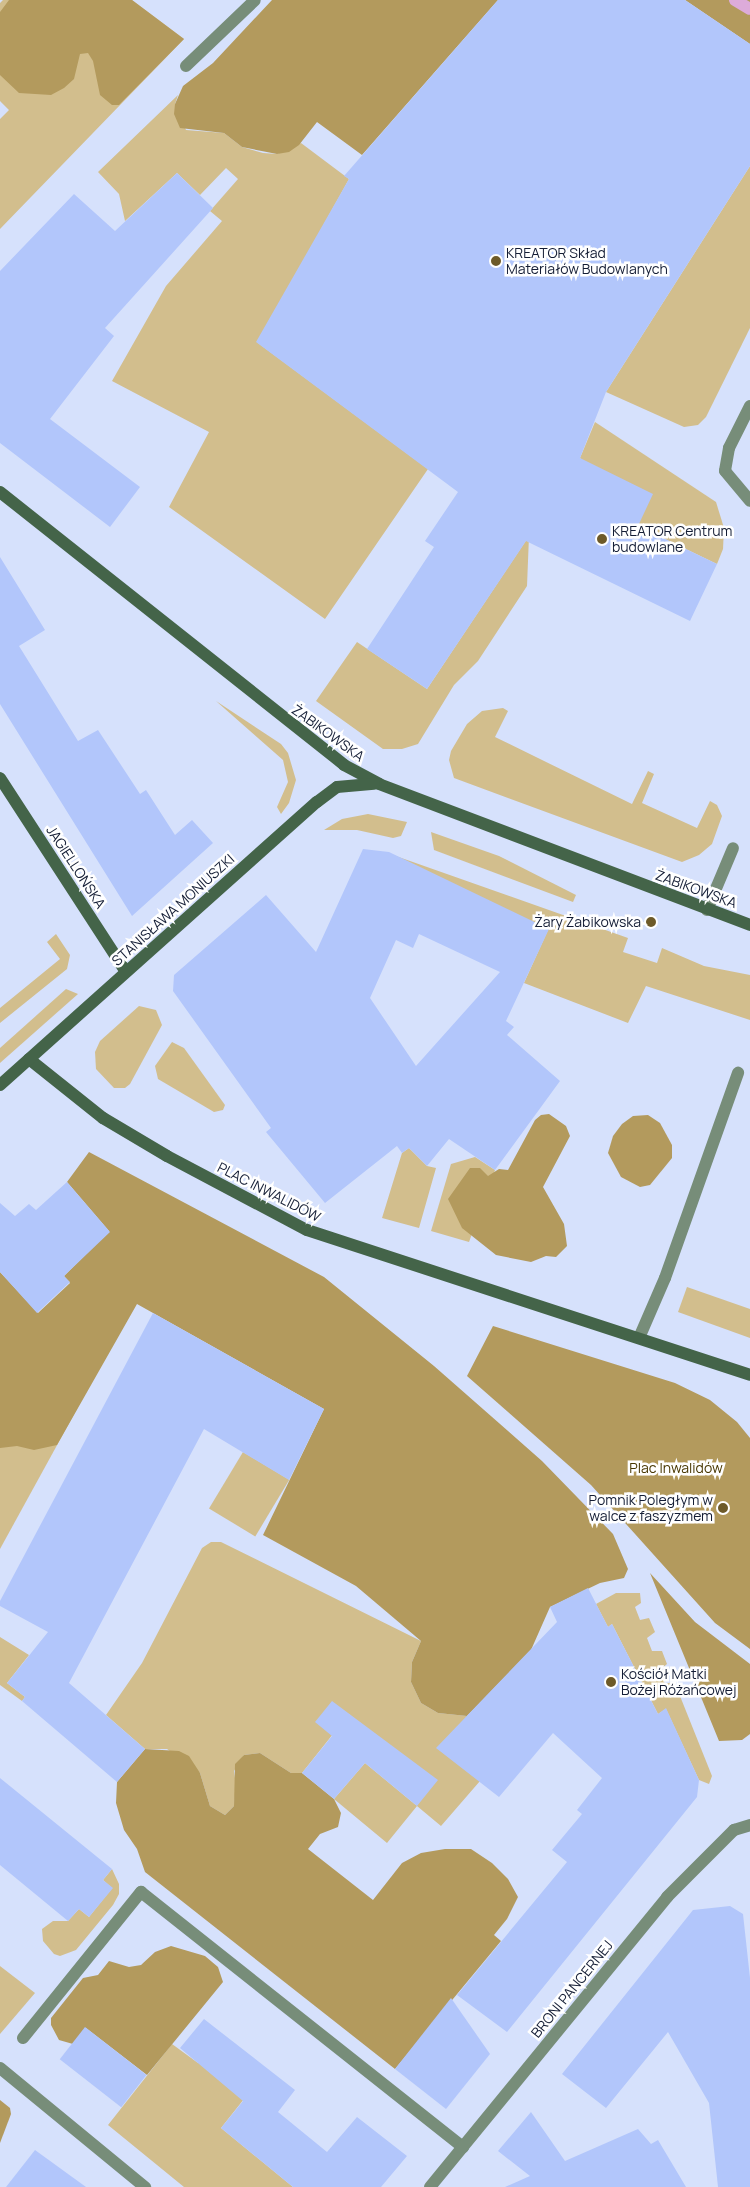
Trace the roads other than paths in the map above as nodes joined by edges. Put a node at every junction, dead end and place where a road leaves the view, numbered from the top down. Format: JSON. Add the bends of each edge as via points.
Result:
{"nodes":[{"id":1,"x":255,"y":0,"type":"edge"},
{"id":2,"x":186,"y":66,"type":"dead end"},
{"id":3,"x":750,"y":406,"type":"edge"},
{"id":4,"x":0,"y":492,"type":"edge"},
{"id":5,"x":750,"y":501,"type":"edge"},
{"id":6,"x":0,"y":778,"type":"edge"},
{"id":7,"x":379,"y":784,"type":"junction"},
{"id":8,"x":733,"y":848,"type":"dead end"},
{"id":9,"x":707,"y":910,"type":"junction"},
{"id":10,"x":750,"y":925,"type":"edge"},
{"id":11,"x":126,"y":972,"type":"junction"},
{"id":12,"x":29,"y":1059,"type":"junction"},
{"id":13,"x":738,"y":1073,"type":"dead end"},
{"id":14,"x":0,"y":1085,"type":"edge"},
{"id":15,"x":639,"y":1338,"type":"junction"},
{"id":16,"x":750,"y":1375,"type":"edge"},
{"id":17,"x":750,"y":1825,"type":"edge"},
{"id":18,"x":23,"y":2038,"type":"dead end"},
{"id":19,"x":0,"y":2068,"type":"edge"},
{"id":20,"x":463,"y":2147,"type":"junction"},
{"id":21,"x":144,"y":2187,"type":"edge"},
{"id":22,"x":430,"y":2187,"type":"edge"}],
"edges":[{"from":1,"to":2,"type":"street"},
{"from":3,"to":5,"type":"street","via":[[729,448],[725,471]]},
{"from":4,"to":7,"type":"street","name":"ŻABIKOWSKA","via":[[316,746]]},
{"from":6,"to":11,"type":"street","name":"JAGIELLOŃSKA"},
{"from":7,"to":9,"type":"street","name":"ŻABIKOWSKA"},
{"from":7,"to":11,"type":"street","name":"STANISŁAWA MONIUSZKI","via":[[346,784],[326,794]]},
{"from":8,"to":9,"type":"street"},
{"from":9,"to":10,"type":"street","name":"ŻABIKOWSKA"},
{"from":11,"to":12,"type":"street","name":"STANISŁAWA MONIUSZKI"},
{"from":12,"to":14,"type":"street","name":"STANISŁAWA MONIUSZKI"},
{"from":12,"to":15,"type":"street","name":"PLAC INWALIDÓW","via":[[103,1118],[308,1230]]},
{"from":13,"to":15,"type":"street","via":[[665,1278]]},
{"from":15,"to":16,"type":"street","name":"PLAC INWALIDÓW"},
{"from":17,"to":20,"type":"street","name":"BRONI PANCERNEJ","via":[[734,1830],[667,1896]]},
{"from":18,"to":20,"type":"street","via":[[141,1892]]},
{"from":19,"to":21,"type":"street"},
{"from":20,"to":22,"type":"street","name":"BRONI PANCERNEJ"}]}
